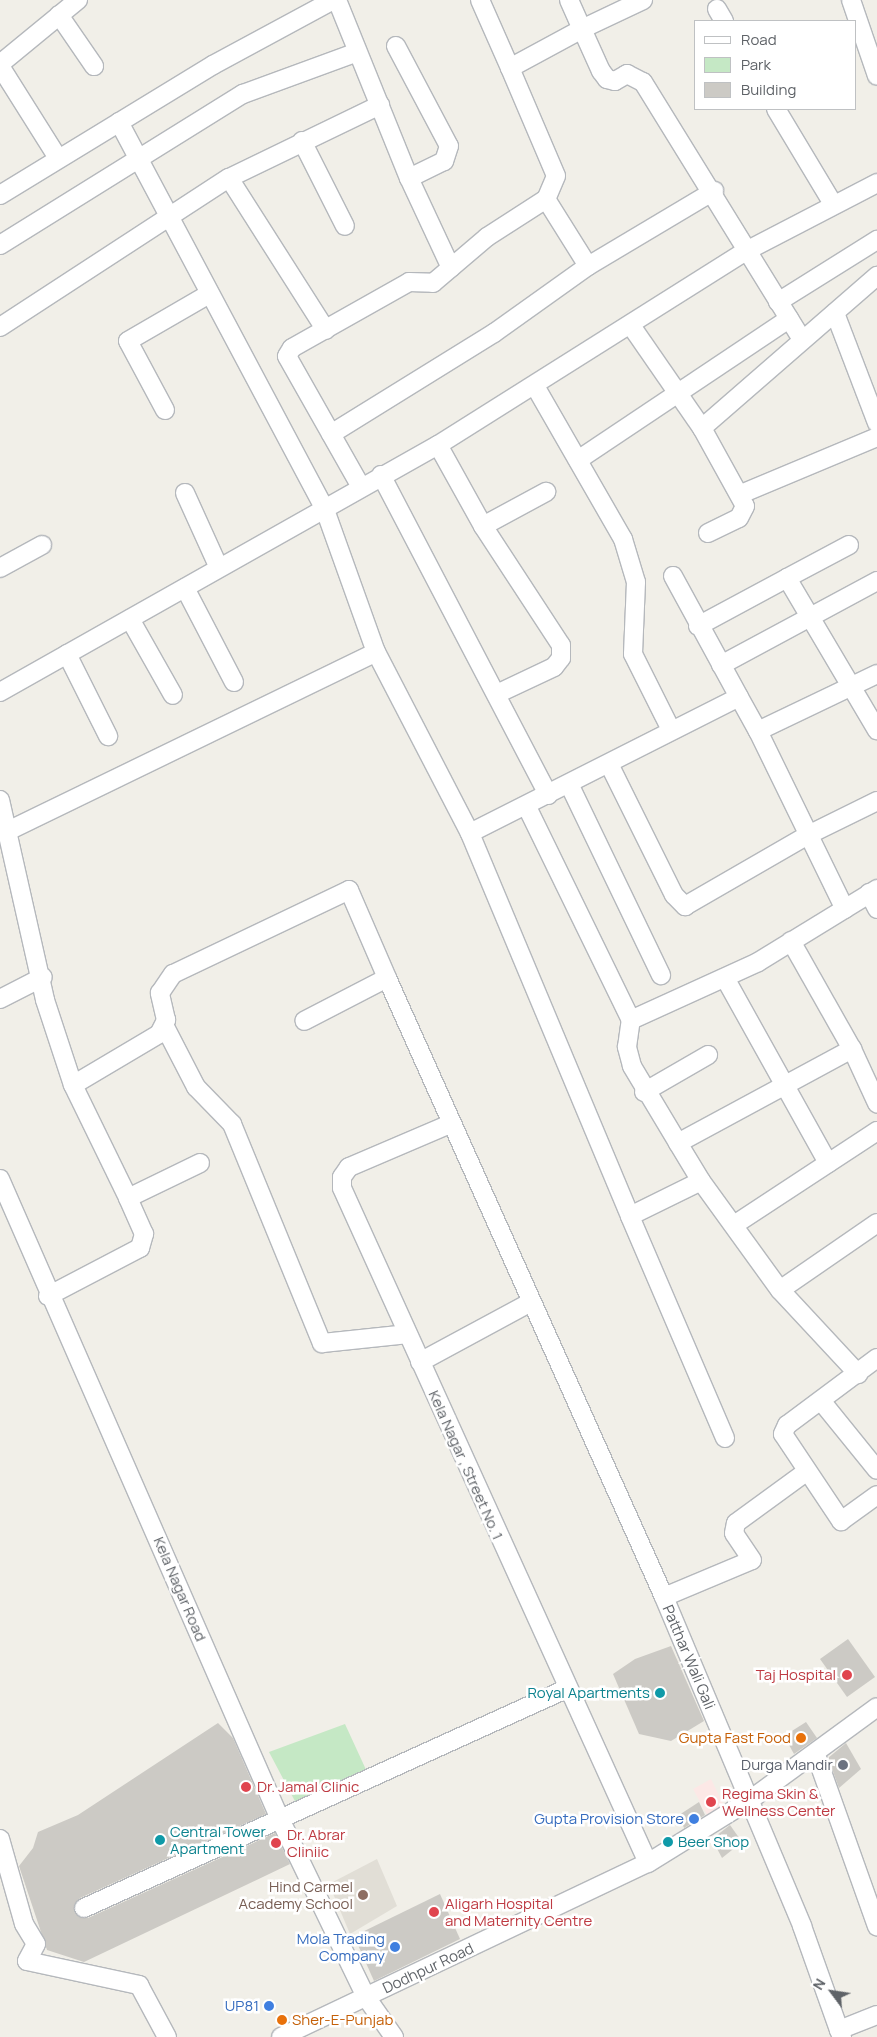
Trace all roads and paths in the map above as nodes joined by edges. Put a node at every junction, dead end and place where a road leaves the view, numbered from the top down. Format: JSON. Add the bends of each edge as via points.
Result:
{"nodes":[{"id":1,"x":78,"y":0,"type":"edge"},
{"id":2,"x":333,"y":0,"type":"edge"},
{"id":3,"x":338,"y":0,"type":"edge"},
{"id":4,"x":480,"y":0,"type":"edge"},
{"id":5,"x":569,"y":0,"type":"edge"},
{"id":6,"x":643,"y":0,"type":"edge"},
{"id":7,"x":852,"y":0,"type":"edge"},
{"id":8,"x":59,"y":15,"type":"junction"},
{"id":9,"x":582,"y":29,"type":"junction"},
{"id":10,"x":396,"y":46,"type":"dead end"},
{"id":11,"x":358,"y":52,"type":"junction"},
{"id":12,"x":0,"y":65,"type":"edge"},
{"id":13,"x":94,"y":66,"type":"dead end"},
{"id":14,"x":510,"y":68,"type":"junction"},
{"id":15,"x":877,"y":76,"type":"edge"},
{"id":16,"x":380,"y":105,"type":"junction"},
{"id":17,"x":777,"y":110,"type":"edge"},
{"id":18,"x":119,"y":122,"type":"junction"},
{"id":19,"x":302,"y":141,"type":"junction"},
{"id":20,"x":58,"y":158,"type":"junction"},
{"id":21,"x":139,"y":159,"type":"junction"},
{"id":22,"x":229,"y":178,"type":"junction"},
{"id":23,"x":409,"y":178,"type":"junction"},
{"id":24,"x":877,"y":183,"type":"edge"},
{"id":25,"x":714,"y":191,"type":"junction"},
{"id":26,"x":0,"y":195,"type":"edge"},
{"id":27,"x":546,"y":199,"type":"junction"},
{"id":28,"x":833,"y":204,"type":"junction"},
{"id":29,"x":167,"y":216,"type":"junction"},
{"id":30,"x":345,"y":226,"type":"dead end"},
{"id":31,"x":877,"y":240,"type":"edge"},
{"id":32,"x":0,"y":245,"type":"edge"},
{"id":33,"x":746,"y":251,"type":"junction"},
{"id":34,"x":588,"y":266,"type":"junction"},
{"id":35,"x":451,"y":268,"type":"junction"},
{"id":36,"x":877,"y":276,"type":"edge"},
{"id":37,"x":209,"y":294,"type":"junction"},
{"id":38,"x":778,"y":302,"type":"junction"},
{"id":39,"x":834,"y":313,"type":"junction"},
{"id":40,"x":789,"y":319,"type":"junction"},
{"id":41,"x":0,"y":327,"type":"edge"},
{"id":42,"x":632,"y":327,"type":"junction"},
{"id":43,"x":326,"y":330,"type":"junction"},
{"id":44,"x":802,"y":339,"type":"junction"},
{"id":45,"x":535,"y":386,"type":"junction"},
{"id":46,"x":675,"y":392,"type":"junction"},
{"id":47,"x":165,"y":410,"type":"dead end"},
{"id":48,"x":877,"y":423,"type":"edge"},
{"id":49,"x":702,"y":428,"type":"junction"},
{"id":50,"x":331,"y":434,"type":"junction"},
{"id":51,"x":877,"y":436,"type":"edge"},
{"id":52,"x":438,"y":445,"type":"junction"},
{"id":53,"x":578,"y":460,"type":"junction"},
{"id":54,"x":381,"y":475,"type":"junction"},
{"id":55,"x":360,"y":487,"type":"junction"},
{"id":56,"x":546,"y":492,"type":"dead end"},
{"id":57,"x":185,"y":493,"type":"dead end"},
{"id":58,"x":741,"y":494,"type":"junction"},
{"id":59,"x":324,"y":507,"type":"junction"},
{"id":60,"x":483,"y":526,"type":"junction"},
{"id":61,"x":708,"y":533,"type":"dead end"},
{"id":62,"x":42,"y":545,"type":"dead end"},
{"id":63,"x":848,"y":545,"type":"dead end"},
{"id":64,"x":0,"y":568,"type":"edge"},
{"id":65,"x":219,"y":568,"type":"junction"},
{"id":66,"x":673,"y":576,"type":"dead end"},
{"id":67,"x":787,"y":578,"type":"junction"},
{"id":68,"x":877,"y":581,"type":"edge"},
{"id":69,"x":185,"y":588,"type":"junction"},
{"id":70,"x":813,"y":616,"type":"junction"},
{"id":71,"x":130,"y":619,"type":"junction"},
{"id":72,"x":698,"y":626,"type":"junction"},
{"id":73,"x":376,"y":652,"type":"junction"},
{"id":74,"x":67,"y":654,"type":"junction"},
{"id":75,"x":721,"y":665,"type":"junction"},
{"id":76,"x":877,"y":674,"type":"edge"},
{"id":77,"x":234,"y":682,"type":"dead end"},
{"id":78,"x":853,"y":684,"type":"junction"},
{"id":79,"x":0,"y":692,"type":"edge"},
{"id":80,"x":497,"y":694,"type":"junction"},
{"id":81,"x":173,"y":695,"type":"dead end"},
{"id":82,"x":740,"y":697,"type":"junction"},
{"id":83,"x":672,"y":730,"type":"junction"},
{"id":84,"x":877,"y":730,"type":"edge"},
{"id":85,"x":758,"y":731,"type":"junction"},
{"id":86,"x":108,"y":736,"type":"dead end"},
{"id":87,"x":609,"y":764,"type":"junction"},
{"id":88,"x":570,"y":786,"type":"junction"},
{"id":89,"x":548,"y":795,"type":"junction"},
{"id":90,"x":0,"y":800,"type":"edge"},
{"id":91,"x":877,"y":802,"type":"edge"},
{"id":92,"x":527,"y":807,"type":"junction"},
{"id":93,"x":8,"y":831,"type":"junction"},
{"id":94,"x":470,"y":833,"type":"junction"},
{"id":95,"x":806,"y":836,"type":"junction"},
{"id":96,"x":874,"y":897,"type":"edge"},
{"id":97,"x":845,"y":909,"type":"junction"},
{"id":98,"x":791,"y":941,"type":"junction"},
{"id":99,"x":661,"y":975,"type":"dead end"},
{"id":100,"x":43,"y":976,"type":"junction"},
{"id":101,"x":387,"y":978,"type":"junction"},
{"id":102,"x":725,"y":978,"type":"junction"},
{"id":103,"x":0,"y":999,"type":"edge"},
{"id":104,"x":631,"y":1020,"type":"junction"},
{"id":105,"x":304,"y":1021,"type":"dead end"},
{"id":106,"x":165,"y":1027,"type":"junction"},
{"id":107,"x":852,"y":1049,"type":"junction"},
{"id":108,"x":708,"y":1055,"type":"dead end"},
{"id":109,"x":73,"y":1086,"type":"junction"},
{"id":110,"x":787,"y":1088,"type":"junction"},
{"id":111,"x":644,"y":1092,"type":"junction"},
{"id":112,"x":876,"y":1099,"type":"edge"},
{"id":113,"x":450,"y":1124,"type":"junction"},
{"id":114,"x":877,"y":1132,"type":"edge"},
{"id":115,"x":678,"y":1143,"type":"junction"},
{"id":116,"x":200,"y":1163,"type":"dead end"},
{"id":117,"x":828,"y":1163,"type":"junction"},
{"id":118,"x":0,"y":1179,"type":"edge"},
{"id":119,"x":701,"y":1181,"type":"junction"},
{"id":120,"x":128,"y":1198,"type":"junction"},
{"id":121,"x":630,"y":1216,"type":"junction"},
{"id":122,"x":877,"y":1223,"type":"edge"},
{"id":123,"x":734,"y":1225,"type":"junction"},
{"id":124,"x":780,"y":1290,"type":"junction"},
{"id":125,"x":48,"y":1296,"type":"junction"},
{"id":126,"x":531,"y":1302,"type":"junction"},
{"id":127,"x":407,"y":1334,"type":"junction"},
{"id":128,"x":877,"y":1358,"type":"edge"},
{"id":129,"x":420,"y":1362,"type":"junction"},
{"id":130,"x":858,"y":1374,"type":"junction"},
{"id":131,"x":822,"y":1402,"type":"junction"},
{"id":132,"x":725,"y":1438,"type":"dead end"},
{"id":133,"x":877,"y":1470,"type":"edge"},
{"id":134,"x":806,"y":1472,"type":"junction"},
{"id":135,"x":877,"y":1496,"type":"edge"},
{"id":136,"x":664,"y":1597,"type":"junction"},
{"id":137,"x":566,"y":1689,"type":"junction"},
{"id":138,"x":877,"y":1707,"type":"edge"},
{"id":139,"x":816,"y":1755,"type":"junction"},
{"id":140,"x":750,"y":1800,"type":"junction"},
{"id":141,"x":279,"y":1818,"type":"junction"},
{"id":142,"x":0,"y":1838,"type":"edge"},
{"id":143,"x":648,"y":1862,"type":"junction"},
{"id":144,"x":84,"y":1908,"type":"dead end"},
{"id":145,"x":877,"y":1926,"type":"edge"},
{"id":146,"x":366,"y":1997,"type":"junction"},
{"id":147,"x":877,"y":2015,"type":"edge"},
{"id":148,"x":840,"y":2033,"type":"edge"},
{"id":149,"x":168,"y":2037,"type":"edge"},
{"id":150,"x":281,"y":2037,"type":"edge"},
{"id":151,"x":394,"y":2037,"type":"edge"}],
"edges":[{"from":1,"to":8,"type":"street"},
{"from":2,"to":18,"type":"street"},
{"from":3,"to":11,"type":"street"},
{"from":4,"to":14,"type":"street"},
{"from":5,"to":9,"type":"street"},
{"from":6,"to":9,"type":"street"},
{"from":7,"to":15,"type":"street"},
{"from":8,"to":12,"type":"street"},
{"from":8,"to":13,"type":"street"},
{"from":9,"to":14,"type":"street"},
{"from":9,"to":25,"type":"street","via":[[607,80],[615,81],[628,74],[643,82]]},
{"from":10,"to":23,"type":"street","via":[[449,146],[444,161]]},
{"from":11,"to":16,"type":"street"},
{"from":11,"to":21,"type":"street","via":[[243,94]]},
{"from":12,"to":20,"type":"street"},
{"from":14,"to":27,"type":"street","via":[[556,176]]},
{"from":16,"to":19,"type":"street"},
{"from":16,"to":23,"type":"street"},
{"from":17,"to":28,"type":"street"},
{"from":18,"to":20,"type":"street"},
{"from":18,"to":21,"type":"street"},
{"from":19,"to":22,"type":"street"},
{"from":19,"to":30,"type":"street"},
{"from":20,"to":26,"type":"street"},
{"from":21,"to":29,"type":"street"},
{"from":21,"to":32,"type":"street"},
{"from":22,"to":29,"type":"street"},
{"from":22,"to":43,"type":"street"},
{"from":23,"to":35,"type":"street"},
{"from":24,"to":28,"type":"street"},
{"from":25,"to":33,"type":"street"},
{"from":25,"to":34,"type":"street"},
{"from":27,"to":34,"type":"street"},
{"from":27,"to":35,"type":"street","via":[[487,237]]},
{"from":28,"to":33,"type":"street"},
{"from":29,"to":37,"type":"street"},
{"from":29,"to":41,"type":"street"},
{"from":31,"to":38,"type":"street"},
{"from":33,"to":38,"type":"street"},
{"from":33,"to":42,"type":"street"},
{"from":34,"to":50,"type":"street","via":[[494,333]]},
{"from":35,"to":43,"type":"street","via":[[433,283],[409,282]]},
{"from":36,"to":39,"type":"street"},
{"from":37,"to":47,"type":"street","via":[[128,341]]},
{"from":37,"to":59,"type":"street"},
{"from":38,"to":40,"type":"street"},
{"from":39,"to":44,"type":"street"},
{"from":39,"to":48,"type":"street"},
{"from":40,"to":44,"type":"street"},
{"from":40,"to":46,"type":"street"},
{"from":42,"to":45,"type":"street"},
{"from":42,"to":46,"type":"street"},
{"from":43,"to":50,"type":"street","via":[[292,348],[287,363]]},
{"from":44,"to":49,"type":"street"},
{"from":45,"to":52,"type":"street"},
{"from":45,"to":53,"type":"street"},
{"from":46,"to":49,"type":"street"},
{"from":46,"to":53,"type":"street"},
{"from":49,"to":58,"type":"street"},
{"from":50,"to":55,"type":"street"},
{"from":51,"to":58,"type":"street"},
{"from":52,"to":54,"type":"street"},
{"from":52,"to":60,"type":"street"},
{"from":53,"to":83,"type":"street","via":[[632,564],[637,606],[632,654]]},
{"from":54,"to":55,"type":"street"},
{"from":54,"to":80,"type":"street"},
{"from":55,"to":59,"type":"street"},
{"from":56,"to":60,"type":"street"},
{"from":57,"to":65,"type":"street"},
{"from":58,"to":61,"type":"street","via":[[744,513]]},
{"from":59,"to":65,"type":"street"},
{"from":59,"to":73,"type":"street"},
{"from":60,"to":80,"type":"street","via":[[562,645],[561,658],[554,668]]},
{"from":62,"to":64,"type":"street"},
{"from":63,"to":67,"type":"street"},
{"from":65,"to":69,"type":"street"},
{"from":66,"to":72,"type":"street"},
{"from":67,"to":70,"type":"street"},
{"from":67,"to":72,"type":"street"},
{"from":68,"to":70,"type":"street"},
{"from":69,"to":71,"type":"street"},
{"from":69,"to":77,"type":"street"},
{"from":70,"to":75,"type":"street"},
{"from":70,"to":78,"type":"street"},
{"from":71,"to":74,"type":"street"},
{"from":71,"to":81,"type":"street"},
{"from":72,"to":75,"type":"street"},
{"from":73,"to":93,"type":"street"},
{"from":73,"to":94,"type":"street"},
{"from":74,"to":79,"type":"street"},
{"from":74,"to":86,"type":"street"},
{"from":75,"to":82,"type":"street"},
{"from":76,"to":78,"type":"street"},
{"from":78,"to":84,"type":"street"},
{"from":78,"to":85,"type":"street"},
{"from":80,"to":89,"type":"street"},
{"from":82,"to":83,"type":"street"},
{"from":82,"to":85,"type":"street"},
{"from":83,"to":87,"type":"street"},
{"from":85,"to":95,"type":"street"},
{"from":87,"to":88,"type":"street"},
{"from":87,"to":95,"type":"street","via":[[674,895],[685,906]]},
{"from":88,"to":89,"type":"street"},
{"from":88,"to":99,"type":"street"},
{"from":89,"to":92,"type":"street"},
{"from":90,"to":93,"type":"street"},
{"from":91,"to":95,"type":"street"},
{"from":92,"to":94,"type":"street"},
{"from":92,"to":104,"type":"street"},
{"from":93,"to":100,"type":"street"},
{"from":94,"to":121,"type":"street"},
{"from":95,"to":97,"type":"street"},
{"from":96,"to":97,"type":"street"},
{"from":97,"to":98,"type":"street"},
{"from":98,"to":102,"type":"street"},
{"from":98,"to":107,"type":"street"},
{"from":100,"to":103,"type":"street"},
{"from":100,"to":109,"type":"street","via":[[58,1048]]},
{"from":101,"to":105,"type":"street"},
{"from":101,"to":106,"type":"street","name":"Patthar Wali Gali","via":[[350,890],[173,974],[160,993]]},
{"from":101,"to":113,"type":"street","name":"Patthar Wali Gali"},
{"from":102,"to":104,"type":"street"},
{"from":102,"to":110,"type":"street"},
{"from":104,"to":111,"type":"street","via":[[627,1047]]},
{"from":106,"to":109,"type":"street"},
{"from":106,"to":127,"type":"street","via":[[196,1087],[232,1124],[322,1343]]},
{"from":107,"to":110,"type":"street"},
{"from":107,"to":112,"type":"street"},
{"from":108,"to":111,"type":"street"},
{"from":109,"to":120,"type":"street"},
{"from":110,"to":115,"type":"street"},
{"from":110,"to":117,"type":"street"},
{"from":111,"to":115,"type":"street"},
{"from":113,"to":126,"type":"street","name":"Patthar Wali Gali"},
{"from":113,"to":127,"type":"street","name":"Kela Nagar , Street No. 1","via":[[349,1167],[342,1177],[342,1188]]},
{"from":114,"to":117,"type":"street"},
{"from":115,"to":119,"type":"street"},
{"from":116,"to":120,"type":"street"},
{"from":117,"to":123,"type":"street"},
{"from":118,"to":125,"type":"street","name":"Kela Nagar Road"},
{"from":119,"to":121,"type":"street"},
{"from":119,"to":123,"type":"street"},
{"from":120,"to":125,"type":"street","via":[[144,1234],[140,1248]]},
{"from":121,"to":132,"type":"street"},
{"from":122,"to":124,"type":"street"},
{"from":123,"to":124,"type":"street"},
{"from":124,"to":130,"type":"street"},
{"from":125,"to":141,"type":"street","name":"Kela Nagar Road"},
{"from":126,"to":129,"type":"street"},
{"from":126,"to":136,"type":"street","name":"Patthar Wali Gali"},
{"from":127,"to":129,"type":"street","name":"Kela Nagar , Street No. 1"},
{"from":128,"to":130,"type":"street"},
{"from":129,"to":137,"type":"street","name":"Kela Nagar , Street No. 1"},
{"from":130,"to":131,"type":"street"},
{"from":131,"to":133,"type":"street"},
{"from":131,"to":134,"type":"street","via":[[788,1425],[783,1434]]},
{"from":134,"to":135,"type":"street","via":[[841,1521]]},
{"from":134,"to":136,"type":"street","via":[[736,1523],[734,1533],[752,1560]]},
{"from":136,"to":140,"type":"street","name":"Patthar Wali Gali"},
{"from":137,"to":141,"type":"street"},
{"from":137,"to":143,"type":"street","name":"Kela Nagar , Street No. 1"},
{"from":138,"to":139,"type":"street","name":"Dodhpur Road"},
{"from":139,"to":140,"type":"street","name":"Dodhpur Road"},
{"from":139,"to":145,"type":"street"},
{"from":140,"to":143,"type":"street","name":"Dodhpur Road"},
{"from":140,"to":148,"type":"street","name":"Patthar Wali Gali"},
{"from":141,"to":144,"type":"street"},
{"from":141,"to":146,"type":"street","name":"Kela Nagar Road"},
{"from":142,"to":149,"type":"street","via":[[24,1924],[36,1944],[27,1961],[139,1985]]},
{"from":143,"to":146,"type":"street","name":"Dodhpur Road"},
{"from":146,"to":150,"type":"street","name":"Dodhpur Road"},
{"from":146,"to":151,"type":"street","name":"Kela Nagar Road"},
{"from":147,"to":148,"type":"street"}]}
